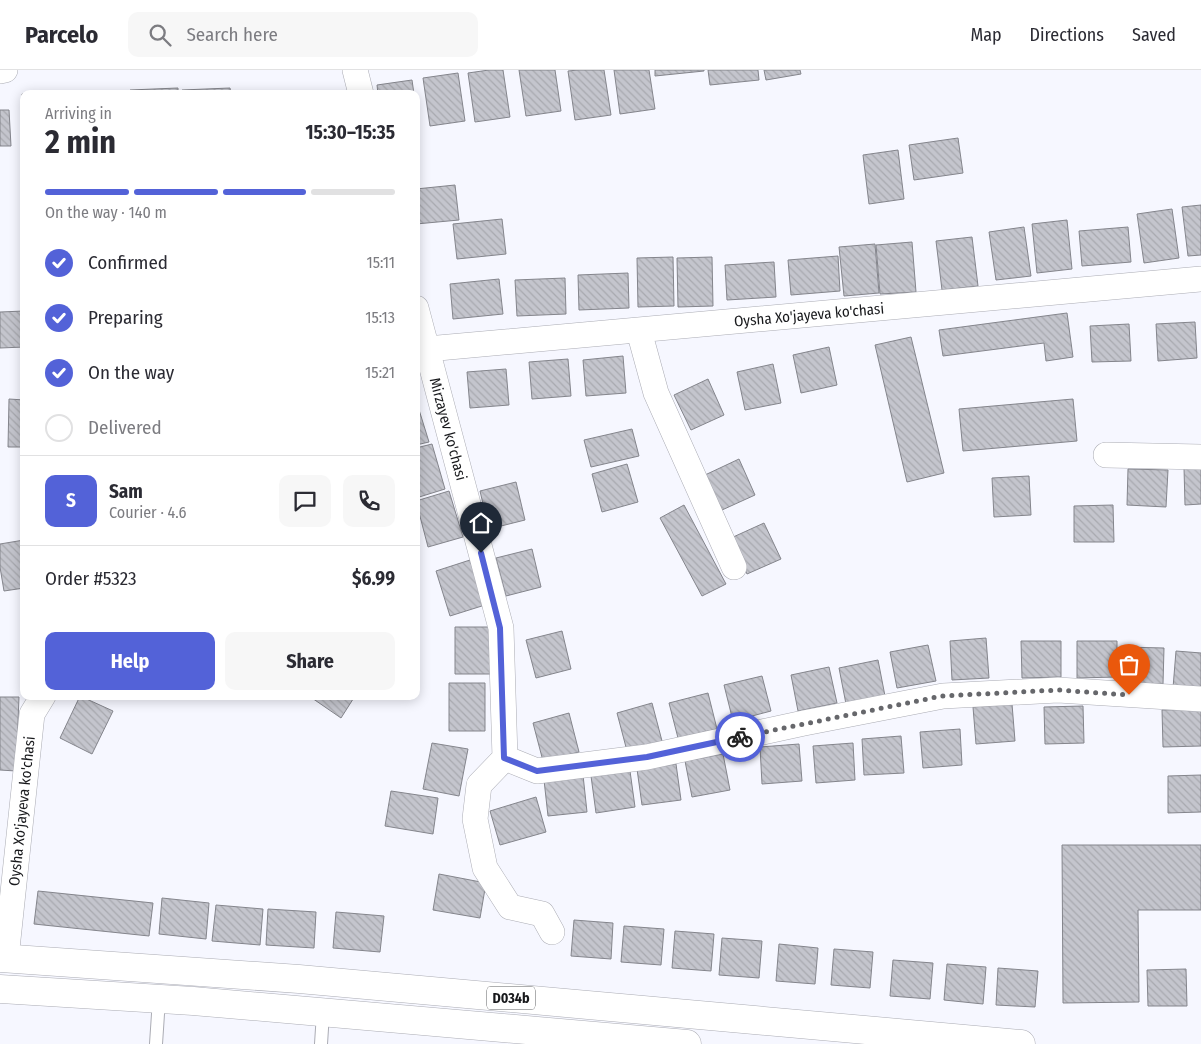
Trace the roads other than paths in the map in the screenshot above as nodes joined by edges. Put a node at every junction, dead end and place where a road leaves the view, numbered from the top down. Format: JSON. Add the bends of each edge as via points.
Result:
{"nodes":[{"id":1,"x":0,"y":70,"type":"edge"},
{"id":2,"x":5,"y":70,"type":"edge"},
{"id":3,"x":355,"y":70,"type":"edge"},
{"id":4,"x":360,"y":90,"type":"edge"},
{"id":5,"x":1201,"y":279,"type":"edge"},
{"id":6,"x":639,"y":332,"type":"junction"},
{"id":7,"x":420,"y":335,"type":"edge"},
{"id":8,"x":422,"y":349,"type":"edge"},
{"id":9,"x":1106,"y":455,"type":"dead end"},
{"id":10,"x":1201,"y":457,"type":"edge"},
{"id":11,"x":734,"y":567,"type":"dead end"},
{"id":12,"x":1201,"y":699,"type":"edge"},
{"id":13,"x":41,"y":700,"type":"edge"},
{"id":14,"x":504,"y":758,"type":"junction"},
{"id":15,"x":552,"y":932,"type":"dead end"},
{"id":16,"x":3,"y":958,"type":"edge"},
{"id":17,"x":0,"y":990,"type":"edge"},
{"id":18,"x":159,"y":999,"type":"junction"},
{"id":19,"x":323,"y":1013,"type":"junction"},
{"id":20,"x":156,"y":1044,"type":"edge"},
{"id":21,"x":321,"y":1044,"type":"edge"},
{"id":22,"x":687,"y":1044,"type":"edge"},
{"id":23,"x":1021,"y":1044,"type":"edge"}],
"edges":[{"from":1,"to":2,"type":"street"},
{"from":3,"to":4,"type":"street"},
{"from":5,"to":6,"type":"street","name":"Oysha Xo'jayeva ko'chasi"},
{"from":6,"to":8,"type":"street","name":"Oysha Xo'jayeva ko'chasi"},
{"from":6,"to":11,"type":"street","via":[[656,393]]},
{"from":7,"to":8,"type":"street","name":"Mirzayev ko'chasi"},
{"from":8,"to":14,"type":"street","name":"Mirzayev ko'chasi","via":[[500,628]]},
{"from":9,"to":10,"type":"street"},
{"from":12,"to":14,"type":"street","via":[[1058,690],[942,696],[647,757],[537,771]]},
{"from":13,"to":16,"type":"street","name":"Oysha Xo'jayeva ko'chasi","via":[[32,714]]},
{"from":14,"to":15,"type":"street","via":[[479,785],[475,819],[485,868],[510,906],[542,914]]},
{"from":16,"to":23,"type":"main road","number":"D034b","via":[[299,979]]},
{"from":17,"to":18,"type":"main road","number":"D034b"},
{"from":18,"to":19,"type":"main road","number":"D034b"},
{"from":18,"to":20,"type":"lane"},
{"from":19,"to":21,"type":"lane"},
{"from":19,"to":22,"type":"main road","number":"D034b"}]}
